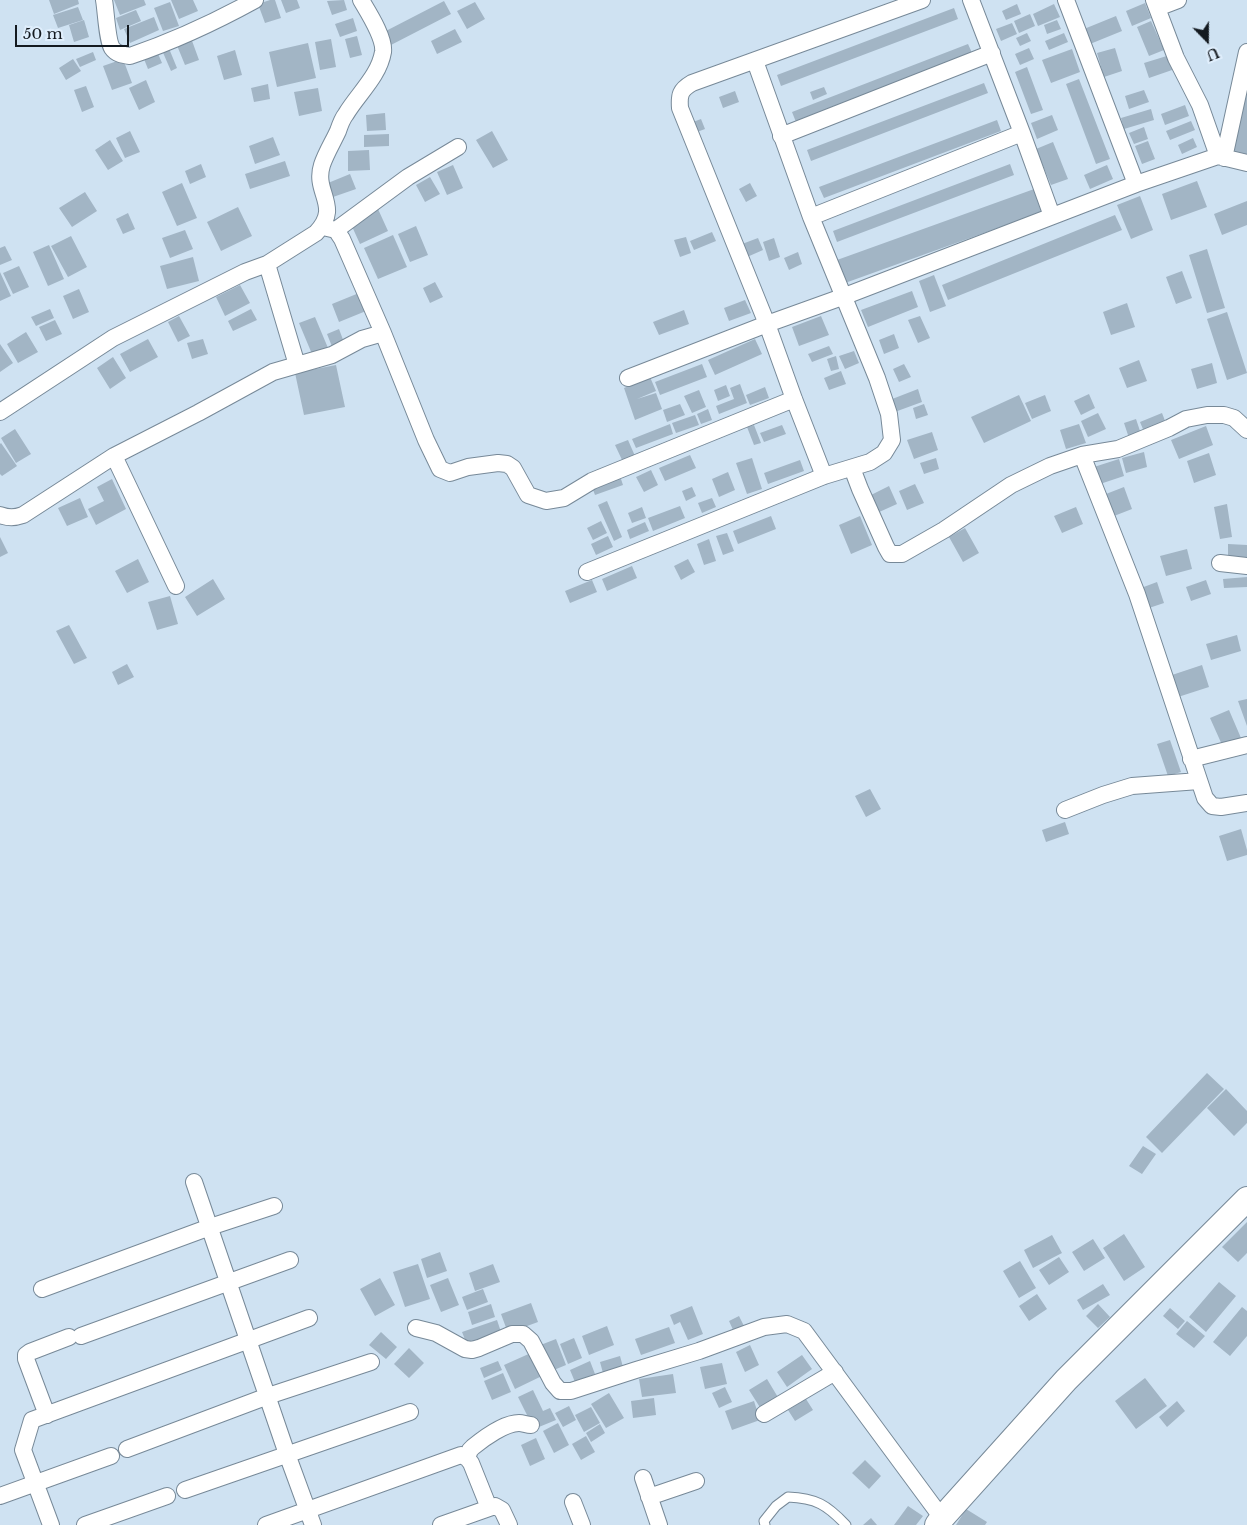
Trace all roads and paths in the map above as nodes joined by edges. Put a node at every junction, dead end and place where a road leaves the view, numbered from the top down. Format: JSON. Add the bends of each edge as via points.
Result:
{"nodes":[{"id":1,"x":104,"y":0,"type":"edge"},
{"id":2,"x":255,"y":0,"type":"edge"},
{"id":3,"x":361,"y":0,"type":"edge"},
{"id":4,"x":922,"y":0,"type":"edge"},
{"id":5,"x":972,"y":0,"type":"edge"},
{"id":6,"x":1066,"y":0,"type":"edge"},
{"id":7,"x":1178,"y":0,"type":"edge"},
{"id":8,"x":1156,"y":4,"type":"edge"},
{"id":9,"x":1247,"y":52,"type":"edge"},
{"id":10,"x":992,"y":53,"type":"junction"},
{"id":11,"x":755,"y":61,"type":"junction"},
{"id":12,"x":1022,"y":133,"type":"junction"},
{"id":13,"x":782,"y":136,"type":"junction"},
{"id":14,"x":458,"y":146,"type":"dead end"},
{"id":15,"x":1221,"y":157,"type":"junction"},
{"id":16,"x":1247,"y":163,"type":"edge"},
{"id":17,"x":1136,"y":184,"type":"junction"},
{"id":18,"x":1052,"y":216,"type":"junction"},
{"id":19,"x":811,"y":217,"type":"junction"},
{"id":20,"x":329,"y":228,"type":"junction"},
{"id":21,"x":267,"y":264,"type":"junction"},
{"id":22,"x":844,"y":296,"type":"junction"},
{"id":23,"x":767,"y":324,"type":"junction"},
{"id":24,"x":383,"y":333,"type":"junction"},
{"id":25,"x":297,"y":364,"type":"junction"},
{"id":26,"x":628,"y":378,"type":"dead end"},
{"id":27,"x":794,"y":399,"type":"junction"},
{"id":28,"x":0,"y":412,"type":"edge"},
{"id":29,"x":1247,"y":430,"type":"edge"},
{"id":30,"x":1082,"y":455,"type":"junction"},
{"id":31,"x":114,"y":456,"type":"junction"},
{"id":32,"x":852,"y":468,"type":"junction"},
{"id":33,"x":824,"y":476,"type":"junction"},
{"id":34,"x":0,"y":515,"type":"edge"},
{"id":35,"x":1220,"y":563,"type":"dead end"},
{"id":36,"x":1247,"y":566,"type":"edge"},
{"id":37,"x":587,"y":572,"type":"dead end"},
{"id":38,"x":176,"y":586,"type":"dead end"},
{"id":39,"x":1247,"y":745,"type":"edge"},
{"id":40,"x":1192,"y":759,"type":"junction"},
{"id":41,"x":1199,"y":781,"type":"junction"},
{"id":42,"x":1247,"y":803,"type":"edge"},
{"id":43,"x":1066,"y":810,"type":"dead end"},
{"id":44,"x":194,"y":1182,"type":"dead end"},
{"id":45,"x":1247,"y":1199,"type":"edge"},
{"id":46,"x":274,"y":1206,"type":"dead end"},
{"id":47,"x":210,"y":1227,"type":"junction"},
{"id":48,"x":290,"y":1260,"type":"dead end"},
{"id":49,"x":229,"y":1282,"type":"junction"},
{"id":50,"x":42,"y":1289,"type":"dead end"},
{"id":51,"x":309,"y":1318,"type":"dead end"},
{"id":52,"x":416,"y":1328,"type":"dead end"},
{"id":53,"x":248,"y":1340,"type":"junction"},
{"id":54,"x":371,"y":1362,"type":"dead end"},
{"id":55,"x":835,"y":1372,"type":"junction"},
{"id":56,"x":268,"y":1396,"type":"junction"},
{"id":57,"x":410,"y":1412,"type":"dead end"},
{"id":58,"x":764,"y":1414,"type":"dead end"},
{"id":59,"x":47,"y":1415,"type":"junction"},
{"id":60,"x":531,"y":1425,"type":"dead end"},
{"id":61,"x":127,"y":1449,"type":"dead end"},
{"id":62,"x":287,"y":1454,"type":"junction"},
{"id":63,"x":111,"y":1456,"type":"dead end"},
{"id":64,"x":467,"y":1458,"type":"junction"},
{"id":65,"x":643,"y":1478,"type":"dead end"},
{"id":66,"x":696,"y":1481,"type":"dead end"},
{"id":67,"x":35,"y":1483,"type":"junction"},
{"id":68,"x":185,"y":1490,"type":"dead end"},
{"id":69,"x":0,"y":1496,"type":"edge"},
{"id":70,"x":167,"y":1496,"type":"dead end"},
{"id":71,"x":649,"y":1497,"type":"junction"},
{"id":72,"x":573,"y":1502,"type":"dead end"},
{"id":73,"x":489,"y":1508,"type":"junction"},
{"id":74,"x":311,"y":1518,"type":"edge"},
{"id":75,"x":939,"y":1521,"type":"edge"},
{"id":76,"x":444,"y":1524,"type":"edge"},
{"id":77,"x":51,"y":1525,"type":"edge"},
{"id":78,"x":85,"y":1525,"type":"edge"},
{"id":79,"x":266,"y":1525,"type":"edge"},
{"id":80,"x":509,"y":1525,"type":"edge"},
{"id":81,"x":582,"y":1525,"type":"edge"},
{"id":82,"x":659,"y":1525,"type":"edge"},
{"id":83,"x":765,"y":1525,"type":"edge"},
{"id":84,"x":846,"y":1525,"type":"edge"}],
"edges":[{"from":1,"to":2,"type":"street","via":[[112,48],[120,55],[130,56],[192,32]]},
{"from":3,"to":20,"type":"street","via":[[378,29],[383,50],[369,82],[345,115],[322,166],[321,184]]},
{"from":4,"to":11,"type":"street"},
{"from":5,"to":10,"type":"street"},
{"from":6,"to":17,"type":"street"},
{"from":7,"to":8,"type":"street"},
{"from":8,"to":15,"type":"street","via":[[1176,58]]},
{"from":9,"to":15,"type":"street"},
{"from":10,"to":12,"type":"street"},
{"from":10,"to":13,"type":"street"},
{"from":11,"to":13,"type":"street"},
{"from":11,"to":23,"type":"street","via":[[684,88],[680,108]]},
{"from":12,"to":18,"type":"street"},
{"from":12,"to":19,"type":"street"},
{"from":13,"to":19,"type":"street"},
{"from":14,"to":20,"type":"street"},
{"from":15,"to":16,"type":"street"},
{"from":15,"to":17,"type":"street"},
{"from":17,"to":18,"type":"street"},
{"from":18,"to":22,"type":"street"},
{"from":19,"to":22,"type":"street"},
{"from":20,"to":21,"type":"street"},
{"from":20,"to":24,"type":"street","via":[[342,239]]},
{"from":21,"to":25,"type":"street"},
{"from":21,"to":28,"type":"street","via":[[114,338]]},
{"from":22,"to":23,"type":"street"},
{"from":22,"to":32,"type":"street","via":[[889,414],[892,440],[884,453]]},
{"from":23,"to":26,"type":"street"},
{"from":23,"to":27,"type":"street"},
{"from":24,"to":25,"type":"street","via":[[362,339],[332,355]]},
{"from":24,"to":27,"type":"street","via":[[440,470],[450,473],[498,462],[507,464],[513,468],[528,495],[546,501],[564,498],[592,481]]},
{"from":25,"to":31,"type":"street","via":[[272,372]]},
{"from":27,"to":33,"type":"street"},
{"from":29,"to":30,"type":"street","via":[[1234,418],[1207,414],[1186,419],[1118,449]]},
{"from":30,"to":32,"type":"street","via":[[1011,485],[902,554],[890,554]]},
{"from":30,"to":40,"type":"street","via":[[1137,594]]},
{"from":31,"to":34,"type":"street","via":[[23,515],[16,518]]},
{"from":31,"to":38,"type":"street"},
{"from":32,"to":33,"type":"street"},
{"from":33,"to":37,"type":"street"},
{"from":35,"to":36,"type":"street"},
{"from":39,"to":40,"type":"street"},
{"from":40,"to":41,"type":"street"},
{"from":41,"to":42,"type":"street","via":[[1205,798],[1212,806]]},
{"from":41,"to":43,"type":"street","via":[[1132,786]]},
{"from":44,"to":47,"type":"street"},
{"from":45,"to":75,"type":"street","via":[[1066,1380]]},
{"from":46,"to":47,"type":"street"},
{"from":47,"to":49,"type":"street"},
{"from":47,"to":50,"type":"street"},
{"from":48,"to":49,"type":"street"},
{"from":49,"to":53,"type":"street"},
{"from":49,"to":59,"type":"street","via":[[30,1352],[26,1359]]},
{"from":51,"to":53,"type":"street"},
{"from":52,"to":55,"type":"street","via":[[436,1333],[472,1350],[512,1334],[523,1334],[531,1341],[560,1392],[700,1351],[764,1327],[787,1324],[804,1331]]},
{"from":53,"to":56,"type":"street"},
{"from":53,"to":59,"type":"street"},
{"from":54,"to":56,"type":"street"},
{"from":55,"to":58,"type":"street"},
{"from":55,"to":75,"type":"street"},
{"from":56,"to":61,"type":"street"},
{"from":56,"to":62,"type":"street"},
{"from":57,"to":62,"type":"street"},
{"from":59,"to":67,"type":"street","via":[[32,1420],[23,1450]]},
{"from":60,"to":64,"type":"street","via":[[519,1423],[500,1429],[473,1446]]},
{"from":62,"to":68,"type":"street"},
{"from":62,"to":74,"type":"street"},
{"from":63,"to":67,"type":"street"},
{"from":64,"to":73,"type":"street"},
{"from":64,"to":74,"type":"street","via":[[461,1456]]},
{"from":65,"to":71,"type":"street"},
{"from":66,"to":71,"type":"street"},
{"from":67,"to":69,"type":"street"},
{"from":67,"to":77,"type":"street"},
{"from":70,"to":78,"type":"street"},
{"from":71,"to":82,"type":"street"},
{"from":72,"to":81,"type":"street"},
{"from":73,"to":76,"type":"street"},
{"from":73,"to":80,"type":"street","via":[[495,1506],[502,1510]]},
{"from":74,"to":79,"type":"street"},
{"from":83,"to":84,"type":"lane","via":[[764,1521],[776,1506],[788,1497],[818,1502]]}]}
